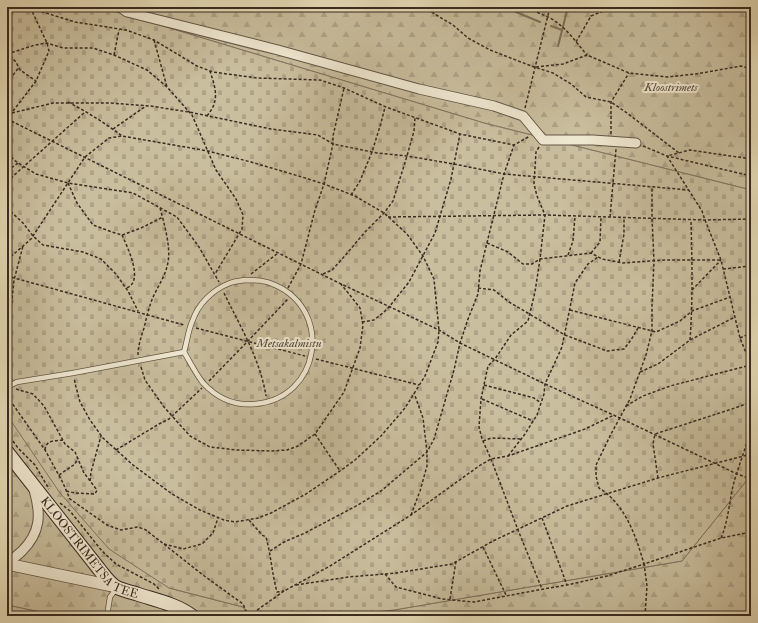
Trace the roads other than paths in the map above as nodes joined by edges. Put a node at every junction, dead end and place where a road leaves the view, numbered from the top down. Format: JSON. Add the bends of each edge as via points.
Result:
{"nodes":[{"id":1,"x":120,"y":7,"type":"edge"},
{"id":2,"x":636,"y":143,"type":"road end"},
{"id":3,"x":184,"y":352,"type":"junction"},
{"id":4,"x":7,"y":387,"type":"edge"},
{"id":5,"x":7,"y":452,"type":"edge"},
{"id":6,"x":33,"y":486,"type":"junction"},
{"id":7,"x":7,"y":563,"type":"edge"},
{"id":8,"x":117,"y":587,"type":"junction"},
{"id":9,"x":191,"y":615,"type":"edge"},
{"id":10,"x":106,"y":616,"type":"edge"},
{"id":11,"x":248,"y":616,"type":"edge"}],
"edges":[{"from":1,"to":2,"type":"street","via":[[127,12],[418,89],[494,106],[523,116],[542,140]]},
{"from":3,"to":3,"type":"lane","via":[[190,326],[206,298],[221,287],[245,280],[260,280],[287,291],[306,313],[311,326],[311,358],[304,375],[293,388],[264,404],[230,402],[215,394],[205,385]]},
{"from":3,"to":4,"type":"lane","via":[[17,382]]},
{"from":5,"to":6,"type":"main road","name":"KLOOSTRIMETSA TEE"},
{"from":6,"to":7,"type":"street","via":[[39,521],[36,533],[28,545]]},
{"from":6,"to":8,"type":"main road","name":"KLOOSTRIMETSA TEE","via":[[107,579]]},
{"from":7,"to":8,"type":"street"},
{"from":8,"to":9,"type":"main road","name":"KLOOSTRIMETSA TEE","via":[[166,603]]},
{"from":8,"to":10,"type":"lane","via":[[110,597]]},
{"from":9,"to":11,"type":"lane"}]}
